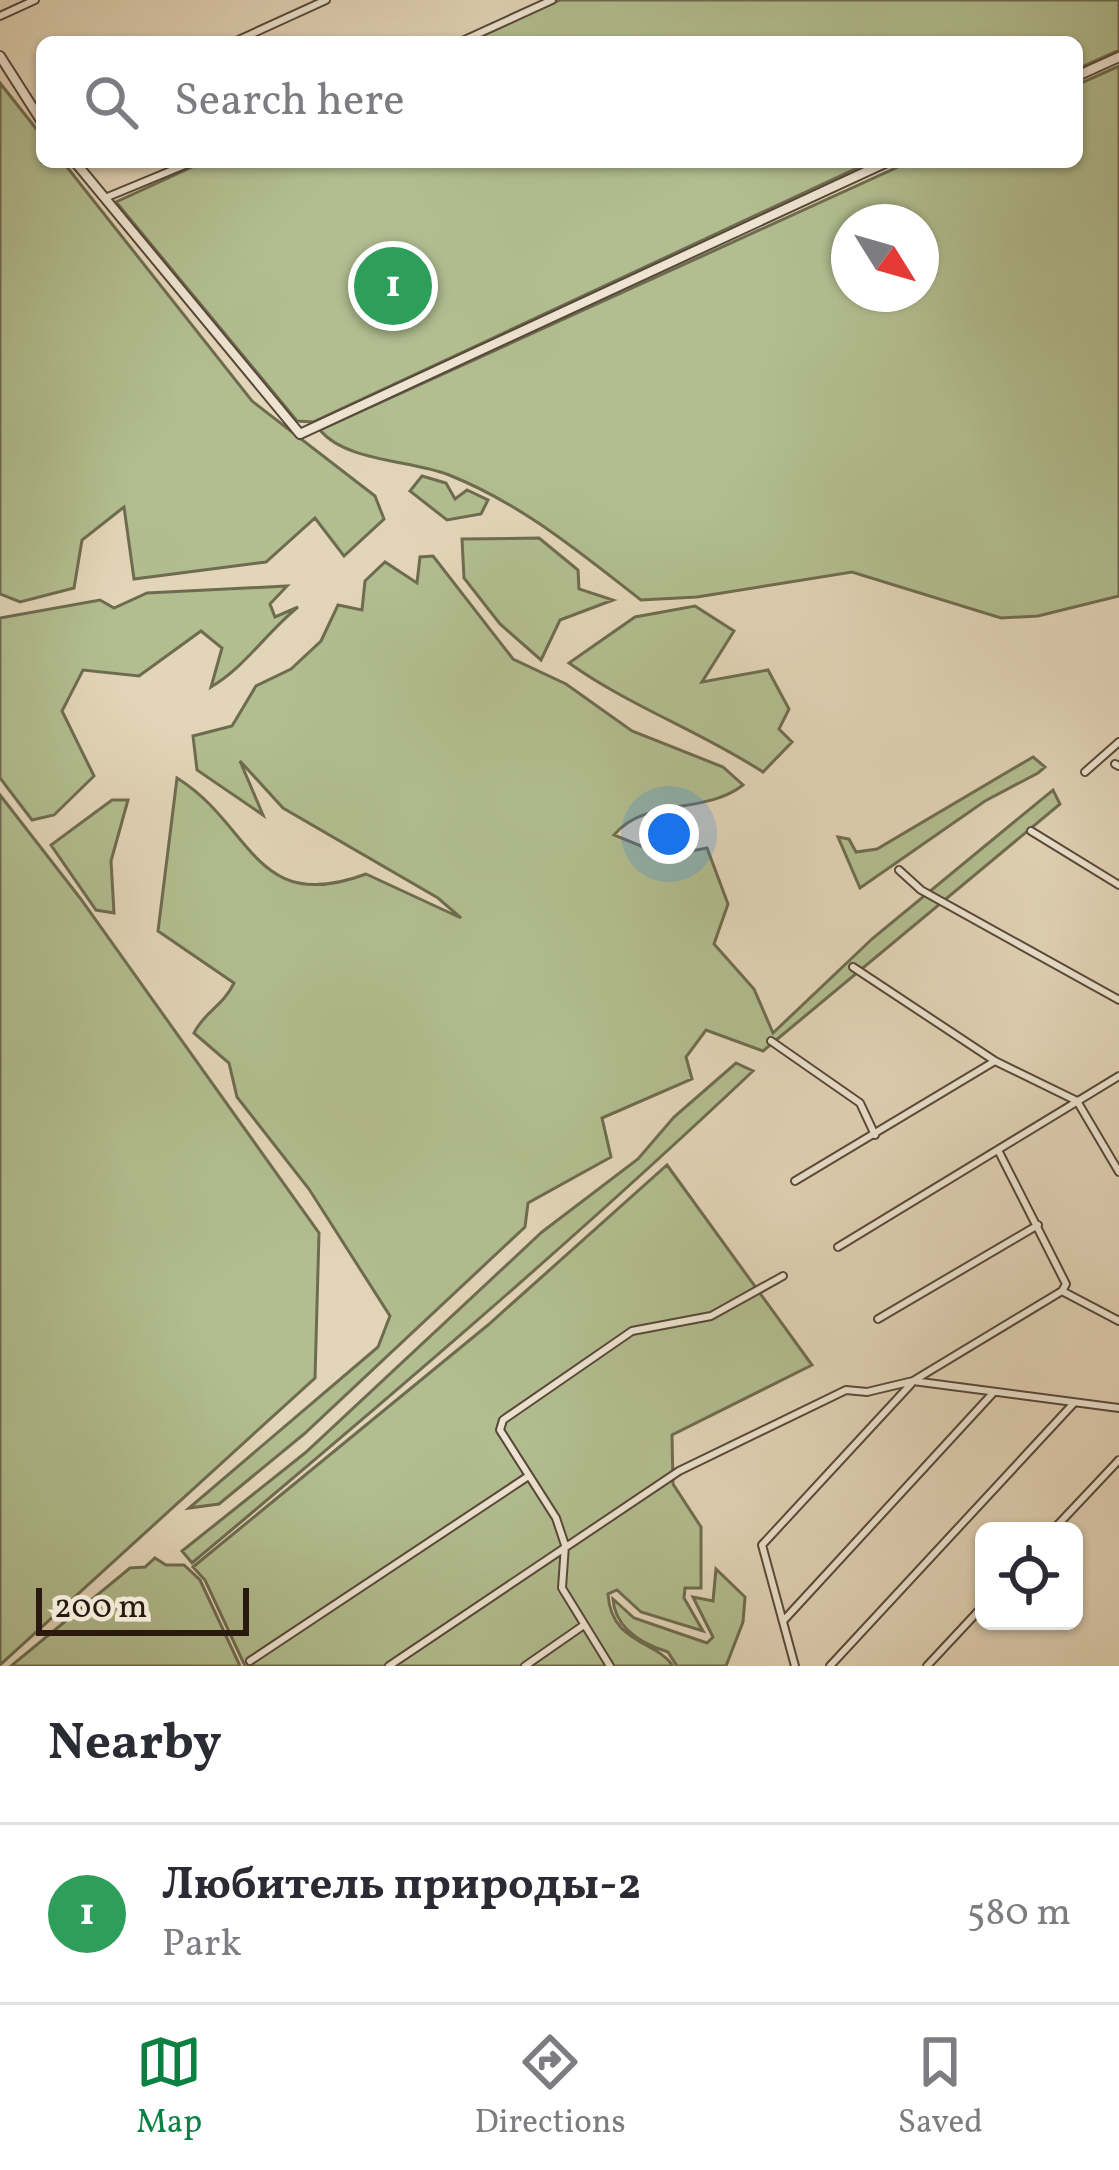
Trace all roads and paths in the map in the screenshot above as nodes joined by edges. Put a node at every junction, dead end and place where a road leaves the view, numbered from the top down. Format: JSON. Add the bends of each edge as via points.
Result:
{"nodes":[{"id":1,"x":35,"y":0,"type":"edge"},
{"id":2,"x":326,"y":0,"type":"edge"},
{"id":3,"x":552,"y":0,"type":"edge"},
{"id":4,"x":304,"y":4,"type":"edge"},
{"id":5,"x":0,"y":16,"type":"edge"},
{"id":6,"x":245,"y":36,"type":"edge"},
{"id":7,"x":473,"y":36,"type":"edge"},
{"id":8,"x":0,"y":56,"type":"edge"},
{"id":9,"x":1119,"y":57,"type":"edge"},
{"id":10,"x":1083,"y":73,"type":"edge"},
{"id":11,"x":36,"y":113,"type":"edge"},
{"id":12,"x":80,"y":168,"type":"edge"},
{"id":13,"x":178,"y":168,"type":"edge"},
{"id":14,"x":874,"y":168,"type":"edge"},
{"id":15,"x":105,"y":198,"type":"junction"},
{"id":16,"x":1119,"y":742,"type":"edge"},
{"id":17,"x":1085,"y":772,"type":"dead end"},
{"id":18,"x":1031,"y":831,"type":"dead end"},
{"id":19,"x":899,"y":870,"type":"dead end"},
{"id":20,"x":1119,"y":885,"type":"edge"},
{"id":21,"x":853,"y":967,"type":"dead end"},
{"id":22,"x":1119,"y":1000,"type":"edge"},
{"id":23,"x":771,"y":1041,"type":"dead end"},
{"id":24,"x":995,"y":1061,"type":"junction"},
{"id":25,"x":1119,"y":1076,"type":"edge"},
{"id":26,"x":1076,"y":1101,"type":"junction"},
{"id":27,"x":875,"y":1135,"type":"junction"},
{"id":28,"x":999,"y":1152,"type":"junction"},
{"id":29,"x":1119,"y":1172,"type":"edge"},
{"id":30,"x":796,"y":1181,"type":"dead end"},
{"id":31,"x":1038,"y":1225,"type":"junction"},
{"id":32,"x":838,"y":1247,"type":"dead end"},
{"id":33,"x":783,"y":1276,"type":"dead end"},
{"id":34,"x":1062,"y":1291,"type":"junction"},
{"id":35,"x":878,"y":1319,"type":"dead end"},
{"id":36,"x":1119,"y":1321,"type":"edge"},
{"id":37,"x":913,"y":1382,"type":"junction"},
{"id":38,"x":993,"y":1393,"type":"junction"},
{"id":39,"x":1073,"y":1404,"type":"junction"},
{"id":40,"x":1119,"y":1408,"type":"edge"},
{"id":41,"x":1119,"y":1460,"type":"edge"},
{"id":42,"x":526,"y":1477,"type":"junction"},
{"id":43,"x":1060,"y":1522,"type":"edge"},
{"id":44,"x":565,"y":1545,"type":"junction"},
{"id":45,"x":975,"y":1615,"type":"edge"},
{"id":46,"x":783,"y":1621,"type":"junction"},
{"id":47,"x":584,"y":1625,"type":"junction"},
{"id":48,"x":250,"y":1660,"type":"dead end"},
{"id":49,"x":394,"y":1664,"type":"edge"},
{"id":50,"x":525,"y":1666,"type":"edge"},
{"id":51,"x":610,"y":1666,"type":"edge"},
{"id":52,"x":795,"y":1666,"type":"edge"},
{"id":53,"x":830,"y":1666,"type":"edge"},
{"id":54,"x":927,"y":1666,"type":"edge"}],
"edges":[{"from":1,"to":5,"type":"street"},
{"from":2,"to":4,"type":"street"},
{"from":3,"to":7,"type":"street"},
{"from":4,"to":6,"type":"street"},
{"from":8,"to":11,"type":"street"},
{"from":9,"to":10,"type":"street"},
{"from":12,"to":15,"type":"street"},
{"from":13,"to":15,"type":"street"},
{"from":14,"to":15,"type":"street","via":[[300,434]]},
{"from":16,"to":17,"type":"street"},
{"from":18,"to":20,"type":"street"},
{"from":19,"to":22,"type":"street","via":[[921,890]]},
{"from":21,"to":24,"type":"street"},
{"from":23,"to":27,"type":"street","via":[[860,1103]]},
{"from":24,"to":26,"type":"street"},
{"from":24,"to":27,"type":"street"},
{"from":25,"to":26,"type":"street"},
{"from":26,"to":28,"type":"street"},
{"from":26,"to":29,"type":"street"},
{"from":27,"to":30,"type":"street"},
{"from":28,"to":31,"type":"street"},
{"from":28,"to":32,"type":"street"},
{"from":31,"to":34,"type":"street","via":[[1066,1284]]},
{"from":31,"to":35,"type":"street"},
{"from":33,"to":42,"type":"street","via":[[711,1316],[632,1331],[503,1420],[500,1430]]},
{"from":34,"to":36,"type":"street"},
{"from":34,"to":37,"type":"street"},
{"from":37,"to":38,"type":"street"},
{"from":37,"to":44,"type":"street","via":[[846,1390],[679,1471]]},
{"from":37,"to":46,"type":"street","via":[[762,1545]]},
{"from":38,"to":39,"type":"street"},
{"from":38,"to":46,"type":"street"},
{"from":39,"to":40,"type":"street"},
{"from":39,"to":53,"type":"street"},
{"from":41,"to":43,"type":"street"},
{"from":42,"to":44,"type":"street"},
{"from":42,"to":48,"type":"street"},
{"from":44,"to":47,"type":"street","via":[[562,1588]]},
{"from":44,"to":49,"type":"street"},
{"from":45,"to":54,"type":"street"},
{"from":46,"to":52,"type":"street"},
{"from":47,"to":50,"type":"street"},
{"from":47,"to":51,"type":"street"}]}
